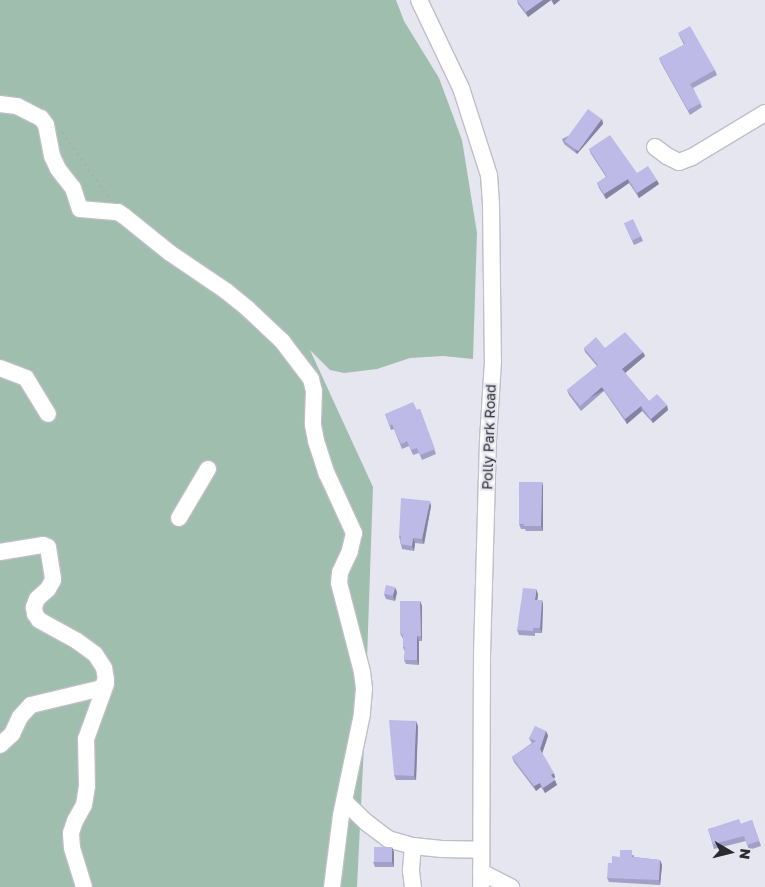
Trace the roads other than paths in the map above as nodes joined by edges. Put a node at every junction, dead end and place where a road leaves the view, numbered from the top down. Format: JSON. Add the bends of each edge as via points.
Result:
{"nodes":[{"id":1,"x":419,"y":0,"type":"edge"},
{"id":2,"x":0,"y":104,"type":"edge"},
{"id":3,"x":765,"y":113,"type":"edge"},
{"id":4,"x":655,"y":147,"type":"dead end"},
{"id":5,"x":0,"y":368,"type":"edge"},
{"id":6,"x":48,"y":414,"type":"dead end"},
{"id":7,"x":208,"y":468,"type":"dead end"},
{"id":8,"x":179,"y":518,"type":"dead end"},
{"id":9,"x":0,"y":552,"type":"edge"},
{"id":10,"x":106,"y":684,"type":"junction"},
{"id":11,"x":0,"y":746,"type":"edge"},
{"id":12,"x":345,"y":802,"type":"junction"},
{"id":13,"x":413,"y":846,"type":"junction"},
{"id":14,"x":481,"y":850,"type":"junction"},
{"id":15,"x":481,"y":880,"type":"edge"},
{"id":16,"x":84,"y":887,"type":"edge"},
{"id":17,"x":332,"y":887,"type":"edge"},
{"id":18,"x":413,"y":887,"type":"edge"},
{"id":19,"x":511,"y":887,"type":"edge"}],
"edges":[{"from":1,"to":14,"type":"street","name":"Polly Park Road","via":[[461,88],[489,175],[491,198],[492,361],[482,647]]},
{"from":2,"to":12,"type":"street","via":[[17,106],[41,118],[46,125],[52,156],[58,170],[73,188],[80,209],[118,212],[226,291],[282,342],[311,378],[316,442],[354,532],[339,584],[364,689]]},
{"from":3,"to":4,"type":"street","via":[[686,160],[679,162]]},
{"from":5,"to":6,"type":"street","via":[[26,378]]},
{"from":7,"to":8,"type":"street"},
{"from":9,"to":10,"type":"street","via":[[43,545],[48,547],[53,580],[37,599],[35,614],[39,620],[95,654],[104,668]]},
{"from":10,"to":11,"type":"street","via":[[102,688],[31,706]]},
{"from":10,"to":16,"type":"street","via":[[86,739],[84,805],[71,833],[72,848]]},
{"from":12,"to":13,"type":"street","via":[[388,839]]},
{"from":12,"to":17,"type":"street"},
{"from":13,"to":14,"type":"street"},
{"from":13,"to":18,"type":"street"},
{"from":14,"to":15,"type":"street","name":"Polly Park Road"},
{"from":15,"to":19,"type":"street"}]}
